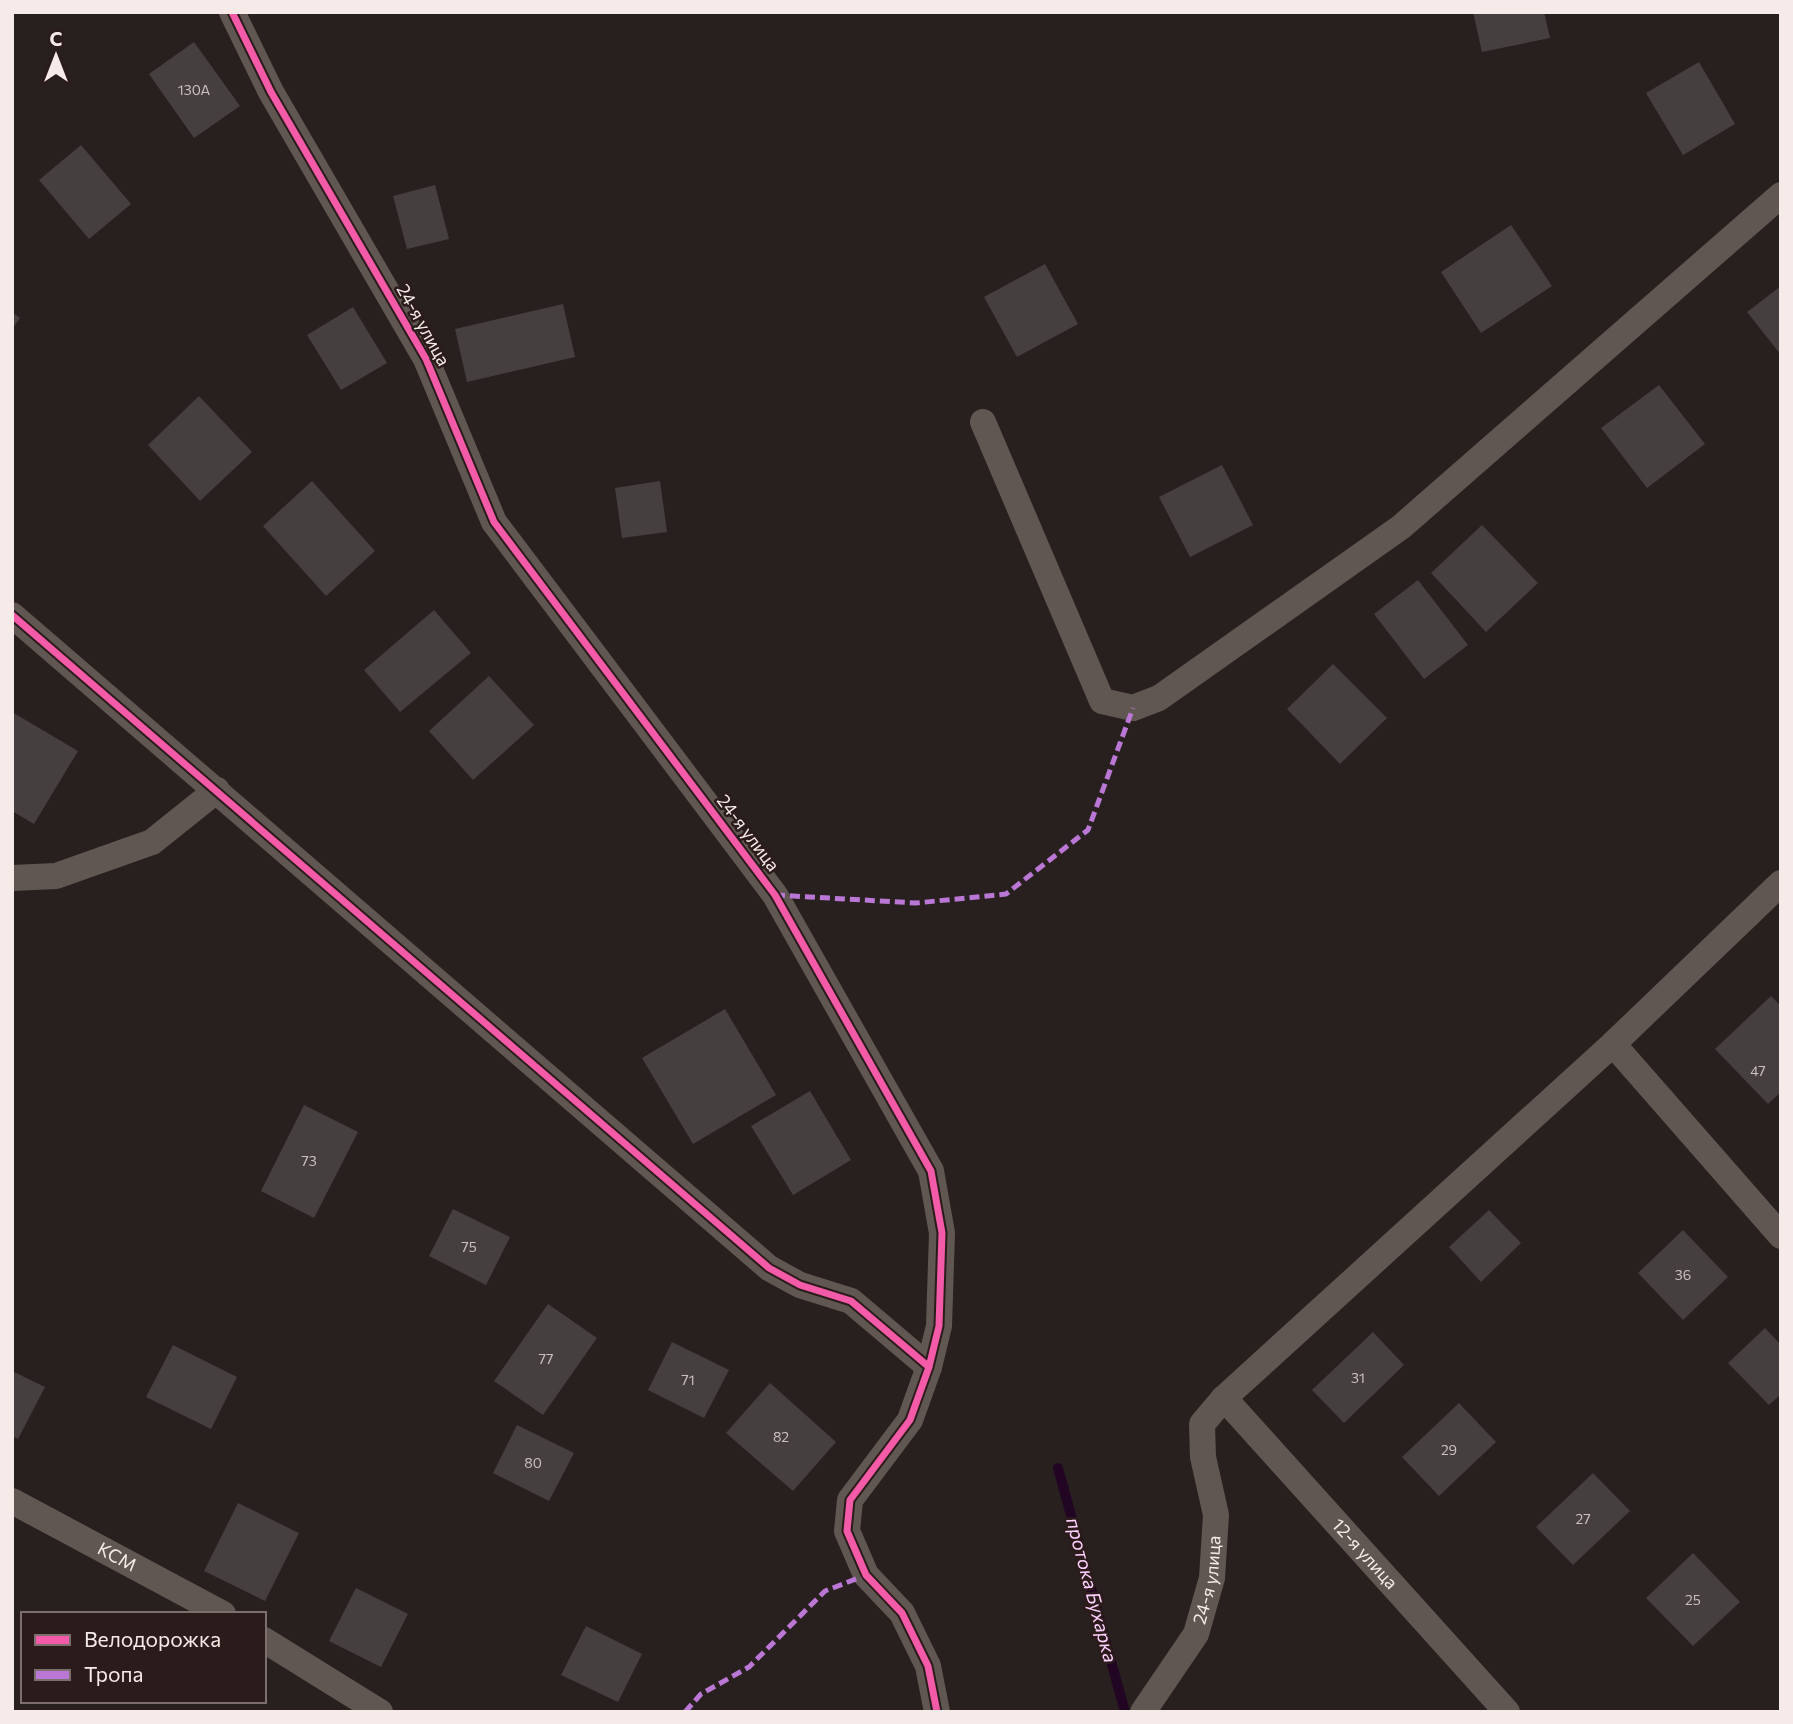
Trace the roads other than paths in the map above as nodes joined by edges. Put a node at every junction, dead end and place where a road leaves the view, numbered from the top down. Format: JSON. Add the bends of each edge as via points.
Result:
{"nodes":[{"id":1,"x":232,"y":12,"type":"edge"},
{"id":2,"x":1781,"y":195,"type":"edge"},
{"id":3,"x":983,"y":422,"type":"dead end"},
{"id":4,"x":12,"y":615,"type":"edge"},
{"id":5,"x":217,"y":790,"type":"junction"},
{"id":6,"x":12,"y":878,"type":"edge"},
{"id":7,"x":1781,"y":883,"type":"edge"},
{"id":8,"x":1613,"y":1044,"type":"junction"},
{"id":9,"x":1781,"y":1236,"type":"edge"},
{"id":10,"x":929,"y":1367,"type":"junction"},
{"id":11,"x":1224,"y":1398,"type":"junction"},
{"id":12,"x":12,"y":1502,"type":"edge"},
{"id":13,"x":219,"y":1612,"type":"edge"},
{"id":14,"x":266,"y":1641,"type":"edge"},
{"id":15,"x":380,"y":1712,"type":"edge"},
{"id":16,"x":937,"y":1712,"type":"edge"},
{"id":17,"x":1143,"y":1712,"type":"edge"},
{"id":18,"x":1507,"y":1712,"type":"edge"}],
"edges":[{"from":1,"to":10,"type":"street","name":"24-я улица","via":[[271,92],[426,359],[494,522],[775,895],[931,1171],[942,1233],[939,1326]]},
{"from":2,"to":3,"type":"street","via":[[1401,527],[1159,698],[1133,708],[1102,701]]},
{"from":4,"to":5,"type":"street"},
{"from":5,"to":6,"type":"street","via":[[152,842],[55,876]]},
{"from":5,"to":10,"type":"street","via":[[769,1268],[800,1285],[851,1301]]},
{"from":7,"to":8,"type":"street","name":"24-я улица"},
{"from":8,"to":9,"type":"street"},
{"from":8,"to":11,"type":"street","name":"24-я улица"},
{"from":10,"to":16,"type":"street","name":"24-я улица","via":[[910,1420],[850,1500],[847,1531],[866,1575],[907,1623],[928,1666]]},
{"from":11,"to":17,"type":"street","name":"24-я улица","via":[[1202,1424],[1203,1457],[1216,1515],[1212,1578],[1196,1634]]},
{"from":11,"to":18,"type":"street","name":"12-я улица"},
{"from":12,"to":13,"type":"street","name":"КСМ"},
{"from":14,"to":15,"type":"street"}]}
